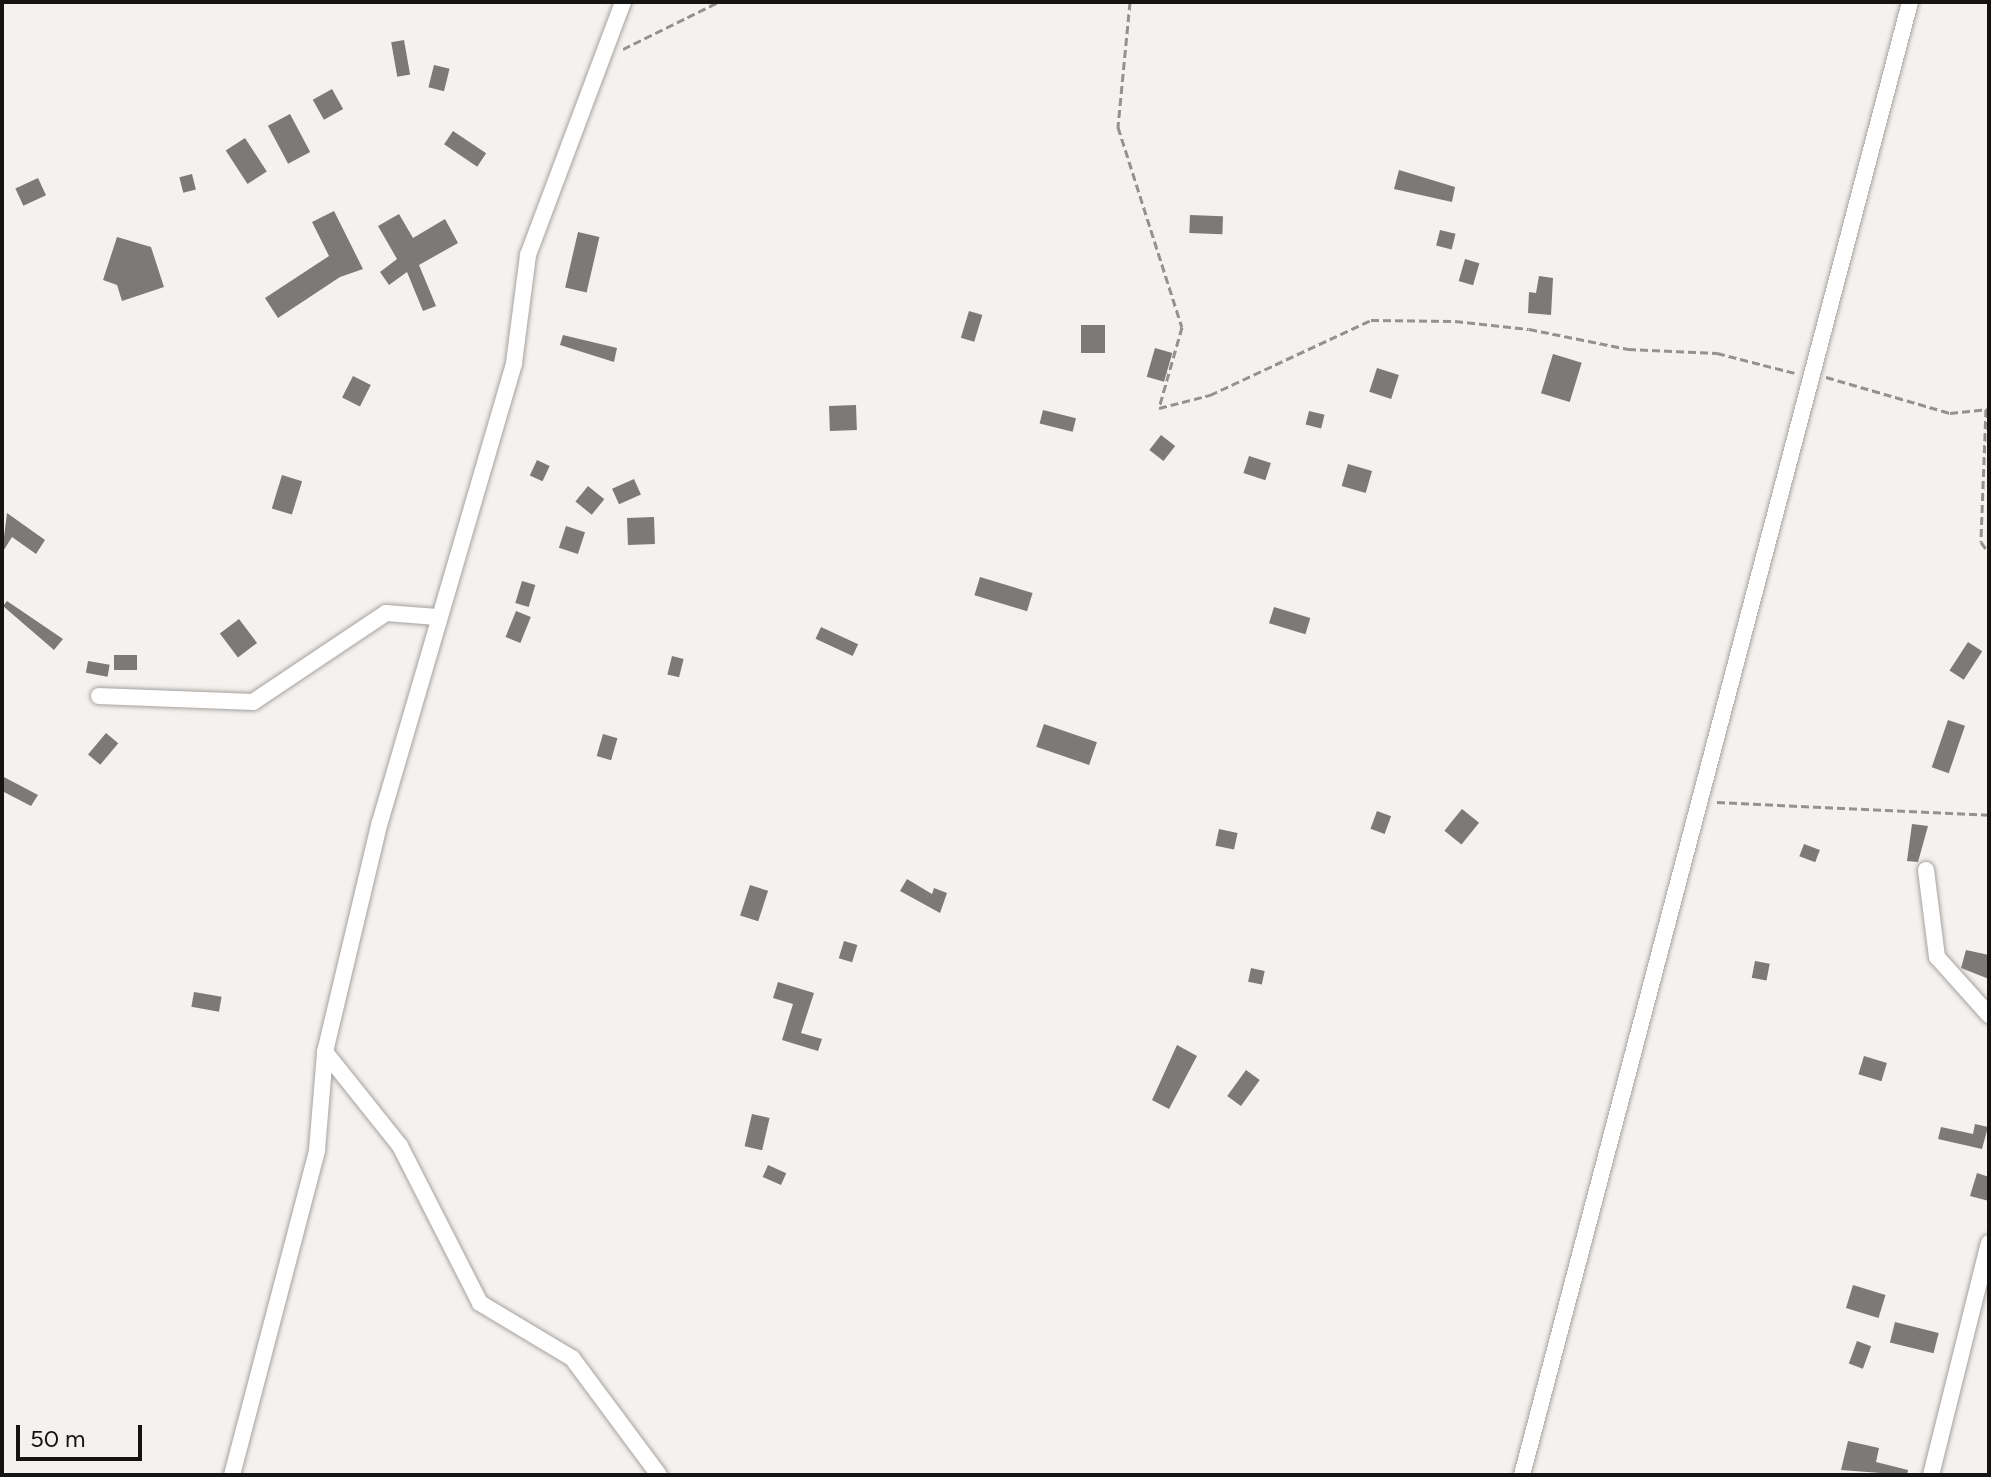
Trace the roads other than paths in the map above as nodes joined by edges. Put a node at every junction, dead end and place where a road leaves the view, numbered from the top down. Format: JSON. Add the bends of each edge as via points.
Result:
{"nodes":[{"id":1,"x":623,"y":2,"type":"edge"},
{"id":2,"x":1910,"y":2,"type":"edge"},
{"id":3,"x":437,"y":617,"type":"junction"},
{"id":4,"x":99,"y":696,"type":"dead end"},
{"id":5,"x":1926,"y":870,"type":"dead end"},
{"id":6,"x":1989,"y":1015,"type":"edge"},
{"id":7,"x":325,"y":1052,"type":"junction"},
{"id":8,"x":1989,"y":1243,"type":"edge"},
{"id":9,"x":232,"y":1475,"type":"edge"},
{"id":10,"x":659,"y":1475,"type":"edge"},
{"id":11,"x":1522,"y":1475,"type":"edge"},
{"id":12,"x":1931,"y":1475,"type":"edge"}],
"edges":[{"from":1,"to":3,"type":"street","via":[[528,255],[514,363]]},
{"from":2,"to":11,"type":"street"},
{"from":3,"to":4,"type":"street","via":[[386,613],[253,702]]},
{"from":3,"to":7,"type":"street","via":[[380,822]]},
{"from":5,"to":6,"type":"street","via":[[1937,957]]},
{"from":7,"to":9,"type":"street","via":[[317,1150]]},
{"from":7,"to":10,"type":"street","via":[[400,1146],[480,1303],[572,1358]]},
{"from":8,"to":12,"type":"street"}]}
